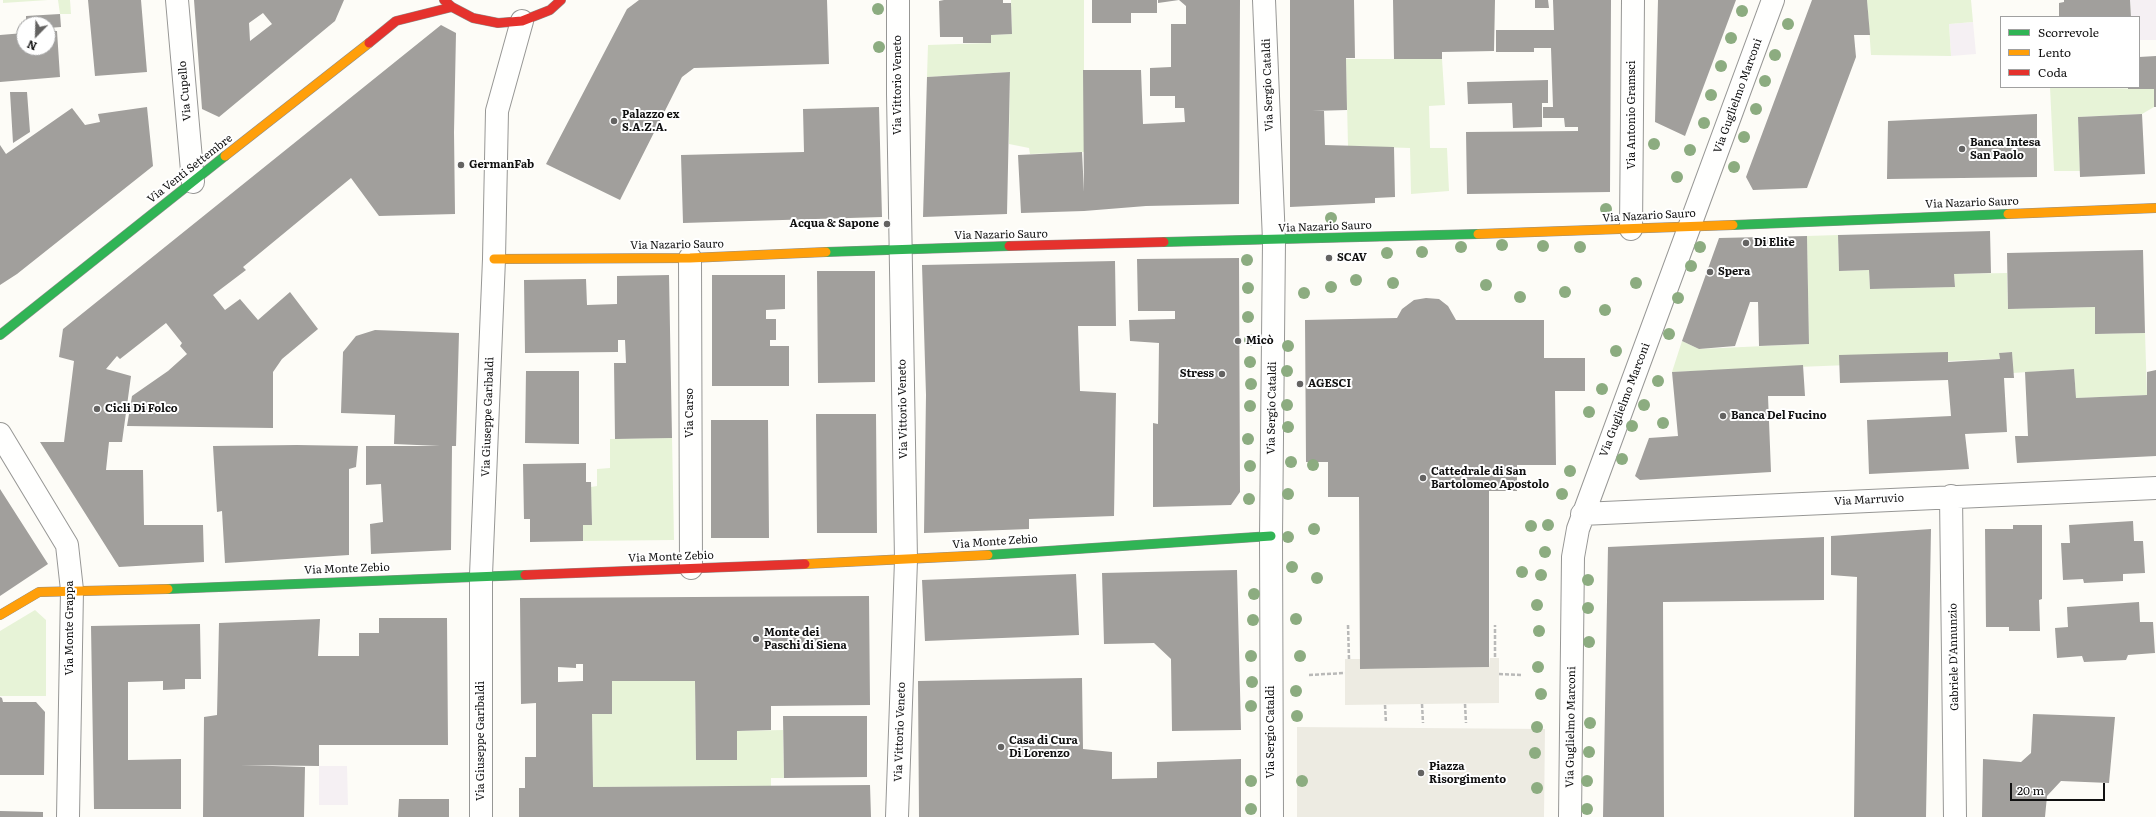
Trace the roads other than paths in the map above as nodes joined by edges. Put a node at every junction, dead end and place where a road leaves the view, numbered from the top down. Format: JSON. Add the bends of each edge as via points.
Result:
{"nodes":[{"id":1,"x":177,"y":0,"type":"edge"},
{"id":2,"x":444,"y":0,"type":"edge"},
{"id":3,"x":561,"y":0,"type":"edge"},
{"id":4,"x":898,"y":0,"type":"edge"},
{"id":5,"x":1264,"y":0,"type":"edge"},
{"id":6,"x":1632,"y":0,"type":"edge"},
{"id":7,"x":1773,"y":0,"type":"edge"},
{"id":8,"x":401,"y":7,"type":"dead end"},
{"id":9,"x":452,"y":7,"type":"junction"},
{"id":10,"x":396,"y":21,"type":"junction"},
{"id":11,"x":522,"y":21,"type":"junction"},
{"id":12,"x":193,"y":182,"type":"junction"},
{"id":13,"x":2156,"y":208,"type":"edge"},
{"id":14,"x":1690,"y":226,"type":"junction"},
{"id":15,"x":1631,"y":230,"type":"junction"},
{"id":16,"x":1274,"y":241,"type":"junction"},
{"id":17,"x":900,"y":249,"type":"junction"},
{"id":18,"x":690,"y":258,"type":"junction"},
{"id":19,"x":494,"y":259,"type":"junction"},
{"id":20,"x":0,"y":335,"type":"edge"},
{"id":21,"x":0,"y":434,"type":"edge"},
{"id":22,"x":2156,"y":488,"type":"edge"},
{"id":23,"x":1951,"y":496,"type":"junction"},
{"id":24,"x":1582,"y":514,"type":"junction"},
{"id":25,"x":1271,"y":536,"type":"junction"},
{"id":26,"x":906,"y":560,"type":"junction"},
{"id":27,"x":691,"y":568,"type":"junction"},
{"id":28,"x":481,"y":576,"type":"junction"},
{"id":29,"x":72,"y":590,"type":"junction"},
{"id":30,"x":0,"y":615,"type":"edge"},
{"id":31,"x":68,"y":817,"type":"edge"},
{"id":32,"x":481,"y":817,"type":"edge"},
{"id":33,"x":897,"y":817,"type":"edge"},
{"id":34,"x":1272,"y":817,"type":"edge"},
{"id":35,"x":1570,"y":817,"type":"edge"},
{"id":36,"x":1955,"y":817,"type":"edge"}],
"edges":[{"from":1,"to":12,"type":"street","name":"Via Cupello"},
{"from":2,"to":9,"type":"street"},
{"from":3,"to":11,"type":"street","via":[[550,10]]},
{"from":4,"to":17,"type":"street","name":"Via Vittorio Veneto"},
{"from":5,"to":16,"type":"street","name":"Via Sergio Cataldi"},
{"from":6,"to":15,"type":"street","name":"Via Antonio Gramsci"},
{"from":7,"to":14,"type":"street","name":"Via Guglielmo Marconi"},
{"from":8,"to":10,"type":"street"},
{"from":9,"to":10,"type":"street","name":"Via Venti Settembre"},
{"from":9,"to":11,"type":"street","via":[[474,18],[498,23]]},
{"from":10,"to":12,"type":"street","name":"Via Venti Settembre"},
{"from":11,"to":19,"type":"street","name":"Via Giuseppe Garibaldi","via":[[497,111]]},
{"from":12,"to":20,"type":"street","name":"Via Venti Settembre"},
{"from":13,"to":14,"type":"street","name":"Via Nazario Sauro"},
{"from":14,"to":15,"type":"street","name":"Via Nazario Sauro"},
{"from":14,"to":24,"type":"street","name":"Via Guglielmo Marconi"},
{"from":15,"to":16,"type":"street","name":"Via Nazario Sauro"},
{"from":16,"to":17,"type":"street","name":"Via Nazario Sauro"},
{"from":16,"to":25,"type":"street","name":"Via Sergio Cataldi"},
{"from":17,"to":18,"type":"street","name":"Via Nazario Sauro"},
{"from":17,"to":26,"type":"street","name":"Via Vittorio Veneto"},
{"from":18,"to":19,"type":"street","name":"Via Nazario Sauro"},
{"from":18,"to":27,"type":"street","name":"Via Carso"},
{"from":19,"to":28,"type":"street","name":"Via Giuseppe Garibaldi"},
{"from":21,"to":29,"type":"street","name":"Via Monte Grappa","via":[[67,545]]},
{"from":22,"to":23,"type":"street","name":"Via Marruvio"},
{"from":23,"to":24,"type":"street","name":"Via Marruvio"},
{"from":23,"to":36,"type":"street","name":"Gabriele D'Annunzio"},
{"from":24,"to":35,"type":"street","name":"Via Guglielmo Marconi","via":[[1573,557]]},
{"from":25,"to":26,"type":"street","name":"Via Monte Zebio"},
{"from":25,"to":34,"type":"street","name":"Via Sergio Cataldi"},
{"from":26,"to":27,"type":"street","name":"Via Monte Zebio"},
{"from":26,"to":33,"type":"street","name":"Via Vittorio Veneto"},
{"from":27,"to":28,"type":"street","name":"Via Monte Zebio"},
{"from":28,"to":29,"type":"street","name":"Via Monte Zebio"},
{"from":28,"to":32,"type":"street","name":"Via Giuseppe Garibaldi"},
{"from":29,"to":30,"type":"street","name":"Via Monte Zebio","via":[[39,592]]},
{"from":29,"to":31,"type":"street","name":"Via Monte Grappa"}]}
